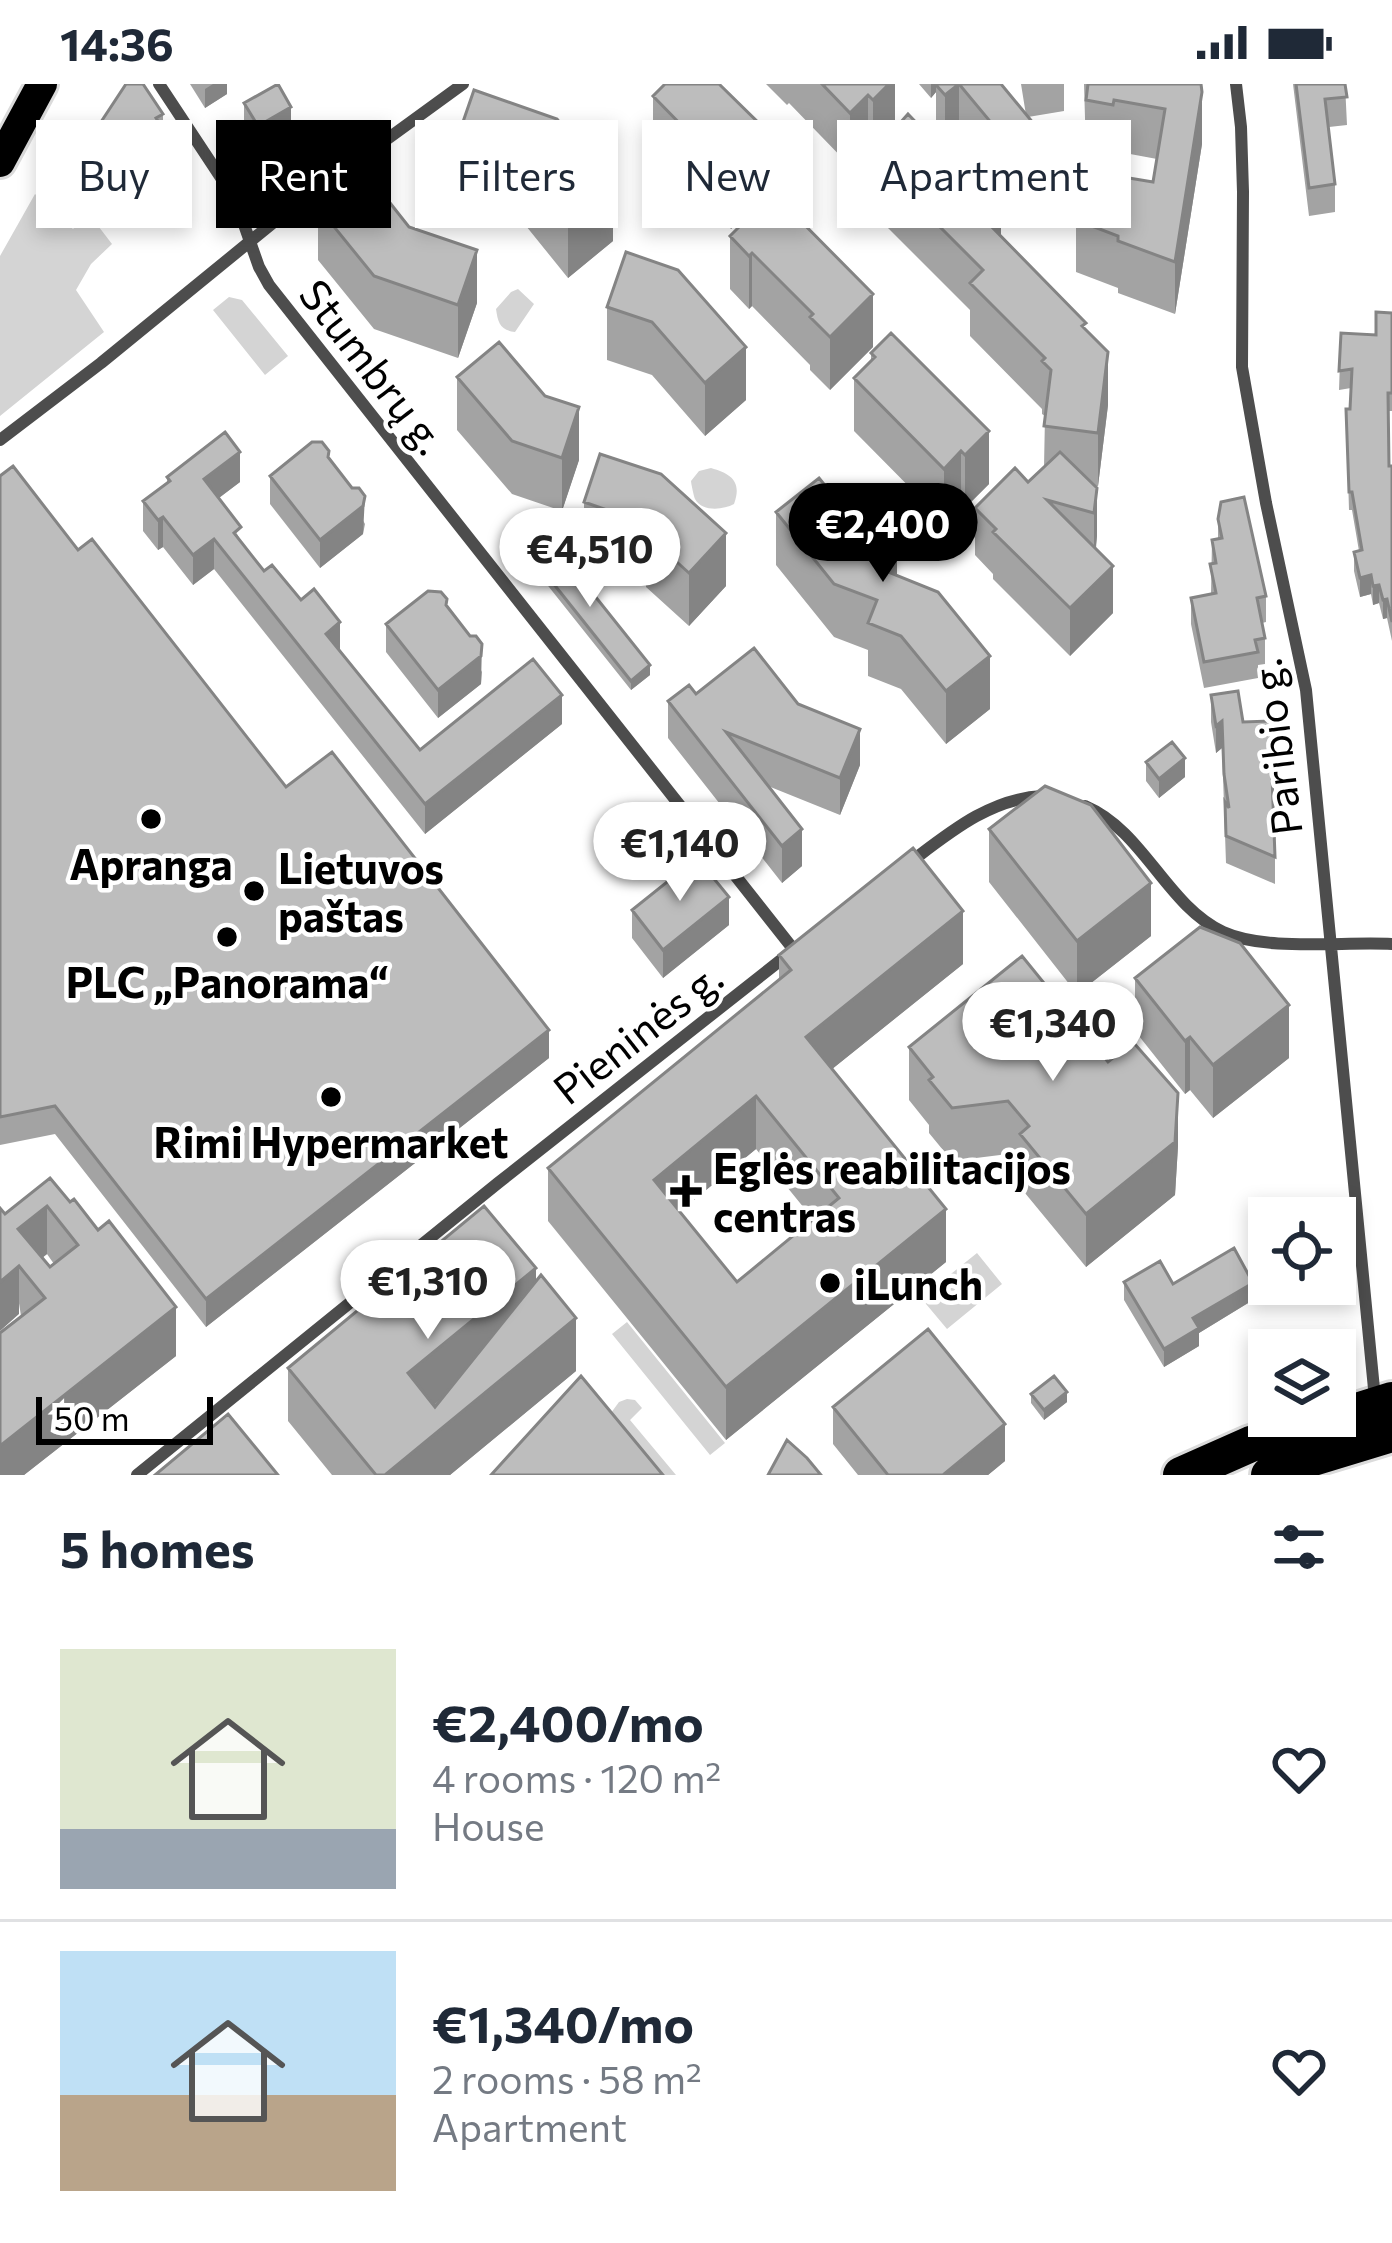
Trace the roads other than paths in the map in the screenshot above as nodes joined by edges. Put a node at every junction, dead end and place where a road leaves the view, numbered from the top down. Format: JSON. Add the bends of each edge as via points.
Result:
{"nodes":[{"id":1,"x":42,"y":84,"type":"edge"},
{"id":2,"x":159,"y":84,"type":"edge"},
{"id":3,"x":463,"y":84,"type":"edge"},
{"id":4,"x":1236,"y":84,"type":"edge"},
{"id":5,"x":0,"y":162,"type":"edge"},
{"id":6,"x":250,"y":243,"type":"junction"},
{"id":7,"x":0,"y":440,"type":"edge"},
{"id":8,"x":1060,"y":798,"type":"edge"},
{"id":9,"x":1080,"y":803,"type":"edge"},
{"id":10,"x":892,"y":875,"type":"edge"},
{"id":11,"x":809,"y":938,"type":"edge"},
{"id":12,"x":1330,"y":944,"type":"junction"},
{"id":13,"x":1392,"y":944,"type":"edge"},
{"id":14,"x":794,"y":950,"type":"junction"},
{"id":15,"x":1387,"y":1413,"type":"edge"},
{"id":16,"x":137,"y":1475,"type":"edge"},
{"id":17,"x":1180,"y":1475,"type":"edge"},
{"id":18,"x":1269,"y":1475,"type":"edge"}],
"edges":[{"from":1,"to":5,"type":"main road"},
{"from":2,"to":6,"type":"street","name":"Stumbrų g.","via":[[235,199]]},
{"from":3,"to":6,"type":"street"},
{"from":4,"to":12,"type":"street","name":"Paribio g.","via":[[1242,367],[1306,690]]},
{"from":6,"to":7,"type":"street"},
{"from":6,"to":14,"type":"street","name":"Stumbrų g.","via":[[269,285],[311,340]]},
{"from":8,"to":10,"type":"street","via":[[993,806]]},
{"from":9,"to":12,"type":"street","via":[[1104,815],[1225,933]]},
{"from":11,"to":14,"type":"street","name":"Pieninės g."},
{"from":12,"to":13,"type":"street"},
{"from":12,"to":15,"type":"street","name":"Paribio g.","via":[[1364,1304]]},
{"from":14,"to":16,"type":"street","name":"Pieninės g."},
{"from":15,"to":17,"type":"highway","via":[[1251,1444]]},
{"from":15,"to":18,"type":"highway"}]}
